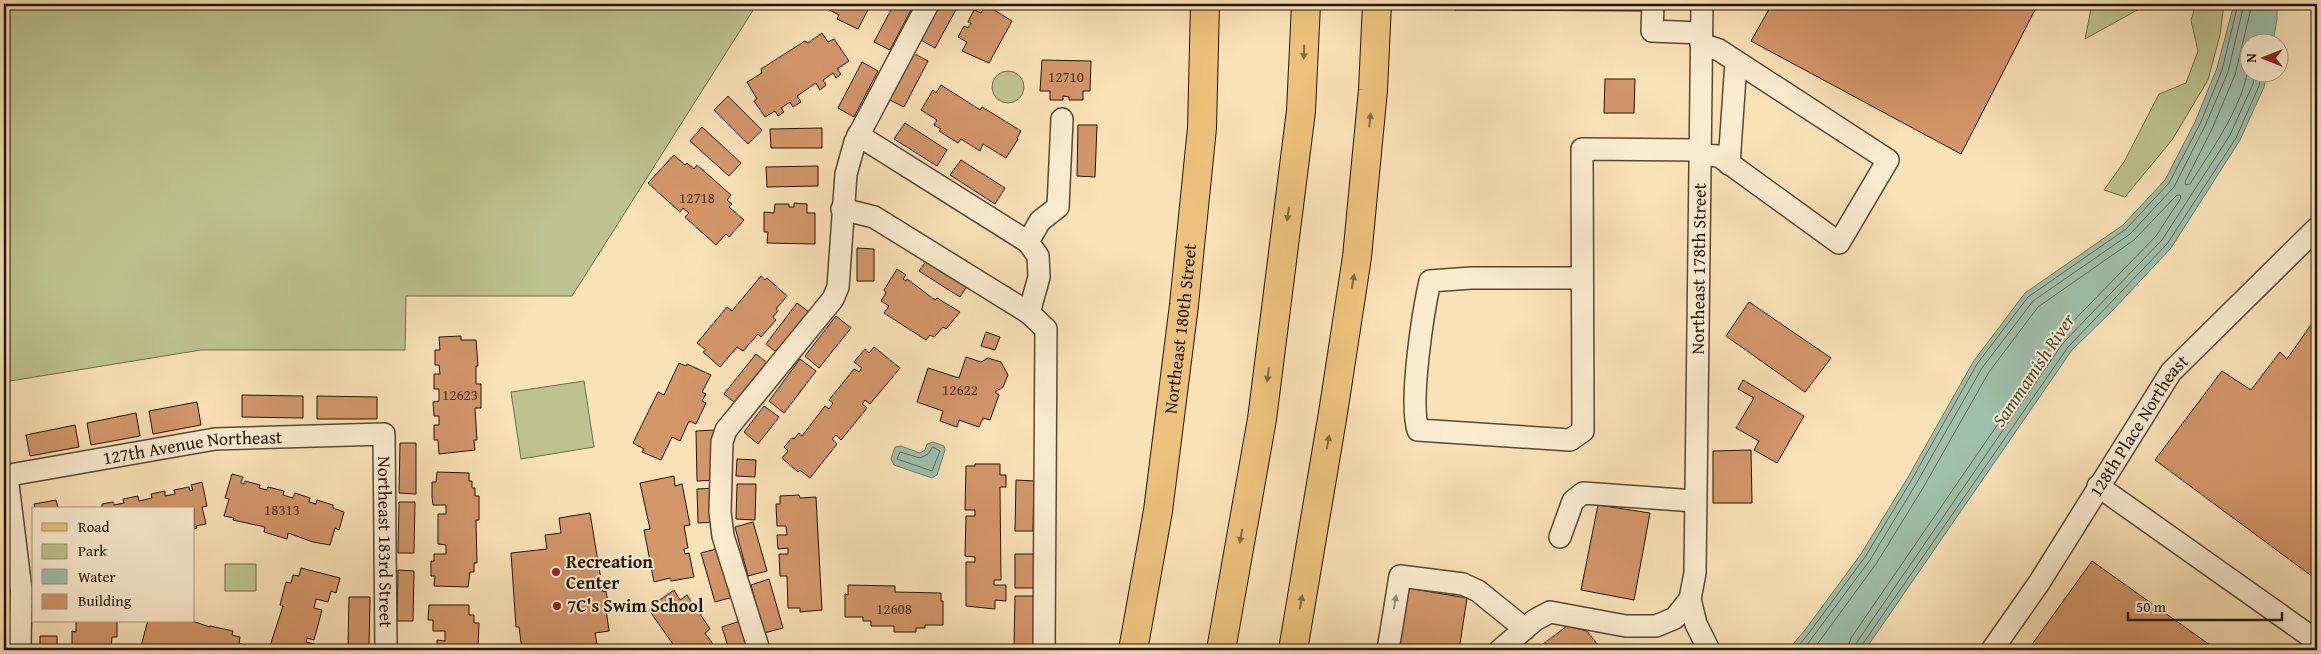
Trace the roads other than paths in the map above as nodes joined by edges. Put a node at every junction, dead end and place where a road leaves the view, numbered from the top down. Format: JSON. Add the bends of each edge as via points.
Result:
{"nodes":[{"id":1,"x":928,"y":4,"type":"edge"},
{"id":2,"x":1205,"y":4,"type":"edge"},
{"id":3,"x":1306,"y":4,"type":"edge"},
{"id":4,"x":1377,"y":4,"type":"edge"},
{"id":5,"x":1653,"y":4,"type":"edge"},
{"id":6,"x":1702,"y":4,"type":"edge"},
{"id":7,"x":1702,"y":38,"type":"junction"},
{"id":8,"x":1736,"y":62,"type":"junction"},
{"id":9,"x":1062,"y":119,"type":"dead end"},
{"id":10,"x":858,"y":135,"type":"junction"},
{"id":11,"x":1700,"y":153,"type":"junction"},
{"id":12,"x":1729,"y":164,"type":"junction"},
{"id":13,"x":842,"y":209,"type":"junction"},
{"id":14,"x":2317,"y":228,"type":"edge"},
{"id":15,"x":1028,"y":242,"type":"junction"},
{"id":16,"x":1582,"y":278,"type":"junction"},
{"id":17,"x":1029,"y":312,"type":"junction"},
{"id":18,"x":384,"y":434,"type":"joint"},
{"id":19,"x":6,"y":476,"type":"edge"},
{"id":20,"x":2098,"y":486,"type":"junction"},
{"id":21,"x":1695,"y":501,"type":"junction"},
{"id":22,"x":1560,"y":537,"type":"dead end"},
{"id":23,"x":1690,"y":599,"type":"junction"},
{"id":24,"x":1525,"y":629,"type":"junction"},
{"id":25,"x":2317,"y":641,"type":"edge"},
{"id":26,"x":20,"y":650,"type":"edge"},
{"id":27,"x":386,"y":650,"type":"edge"},
{"id":28,"x":759,"y":650,"type":"edge"},
{"id":29,"x":1044,"y":650,"type":"edge"},
{"id":30,"x":1133,"y":650,"type":"edge"},
{"id":31,"x":1221,"y":650,"type":"edge"},
{"id":32,"x":1293,"y":650,"type":"edge"},
{"id":33,"x":1388,"y":650,"type":"edge"},
{"id":34,"x":1500,"y":650,"type":"edge"},
{"id":35,"x":1709,"y":650,"type":"edge"},
{"id":36,"x":1992,"y":650,"type":"edge"}],
"edges":[{"from":1,"to":10,"type":"street"},
{"from":2,"to":30,"type":"main road","name":"Northeast 180th Street","via":[[1202,128],[1184,305],[1158,511]]},
{"from":3,"to":31,"type":"main road","one_way":true,"via":[[1301,112],[1262,419]]},
{"from":32,"to":4,"type":"main road","one_way":true,"via":[[1357,257],[1374,90]]},
{"from":5,"to":7,"type":"street","via":[[1652,31]]},
{"from":6,"to":7,"type":"street","name":"Northeast 178th Street"},
{"from":7,"to":8,"type":"street"},
{"from":7,"to":11,"type":"street","name":"Northeast 178th Street"},
{"from":8,"to":12,"type":"street"},
{"from":8,"to":12,"type":"street","via":[[1888,160],[1839,243]]},
{"from":9,"to":15,"type":"street","via":[[1058,207],[1040,221]]},
{"from":10,"to":13,"type":"street","via":[[846,174]]},
{"from":10,"to":15,"type":"street"},
{"from":11,"to":12,"type":"street","via":[[1719,156]]},
{"from":11,"to":16,"type":"street","via":[[1582,149]]},
{"from":11,"to":21,"type":"street","name":"Northeast 178th Street"},
{"from":13,"to":17,"type":"street","via":[[874,217]]},
{"from":13,"to":28,"type":"street","via":[[838,287],[833,299],[726,430],[722,442],[720,512],[723,536]]},
{"from":14,"to":20,"type":"street","name":"128th Place Northeast","via":[[2171,372]]},
{"from":15,"to":17,"type":"street","via":[[1038,256],[1039,277]]},
{"from":16,"to":16,"type":"street","via":[[1583,431],[1570,440],[1418,430],[1414,415],[1424,305],[1430,281]]},
{"from":17,"to":29,"type":"street","via":[[1046,329]]},
{"from":18,"to":19,"type":"street","name":"127th Avenue Northeast","via":[[215,439]]},
{"from":18,"to":27,"type":"street","name":"Northeast 183rd Street"},
{"from":19,"to":26,"type":"street","via":[[21,590]]},
{"from":20,"to":25,"type":"street"},
{"from":20,"to":36,"type":"street","name":"128th Place Northeast","via":[[2039,583]]},
{"from":21,"to":22,"type":"street","via":[[1583,493],[1573,501]]},
{"from":21,"to":23,"type":"street","name":"Northeast 178th Street","via":[[1695,573]]},
{"from":23,"to":24,"type":"street","via":[[1675,618],[1656,626],[1626,626],[1550,612]]},
{"from":23,"to":35,"type":"street","via":[[1696,624]]},
{"from":33,"to":24,"type":"street","one_way":true,"via":[[1400,576],[1463,584]]},
{"from":24,"to":34,"type":"street"}]}
